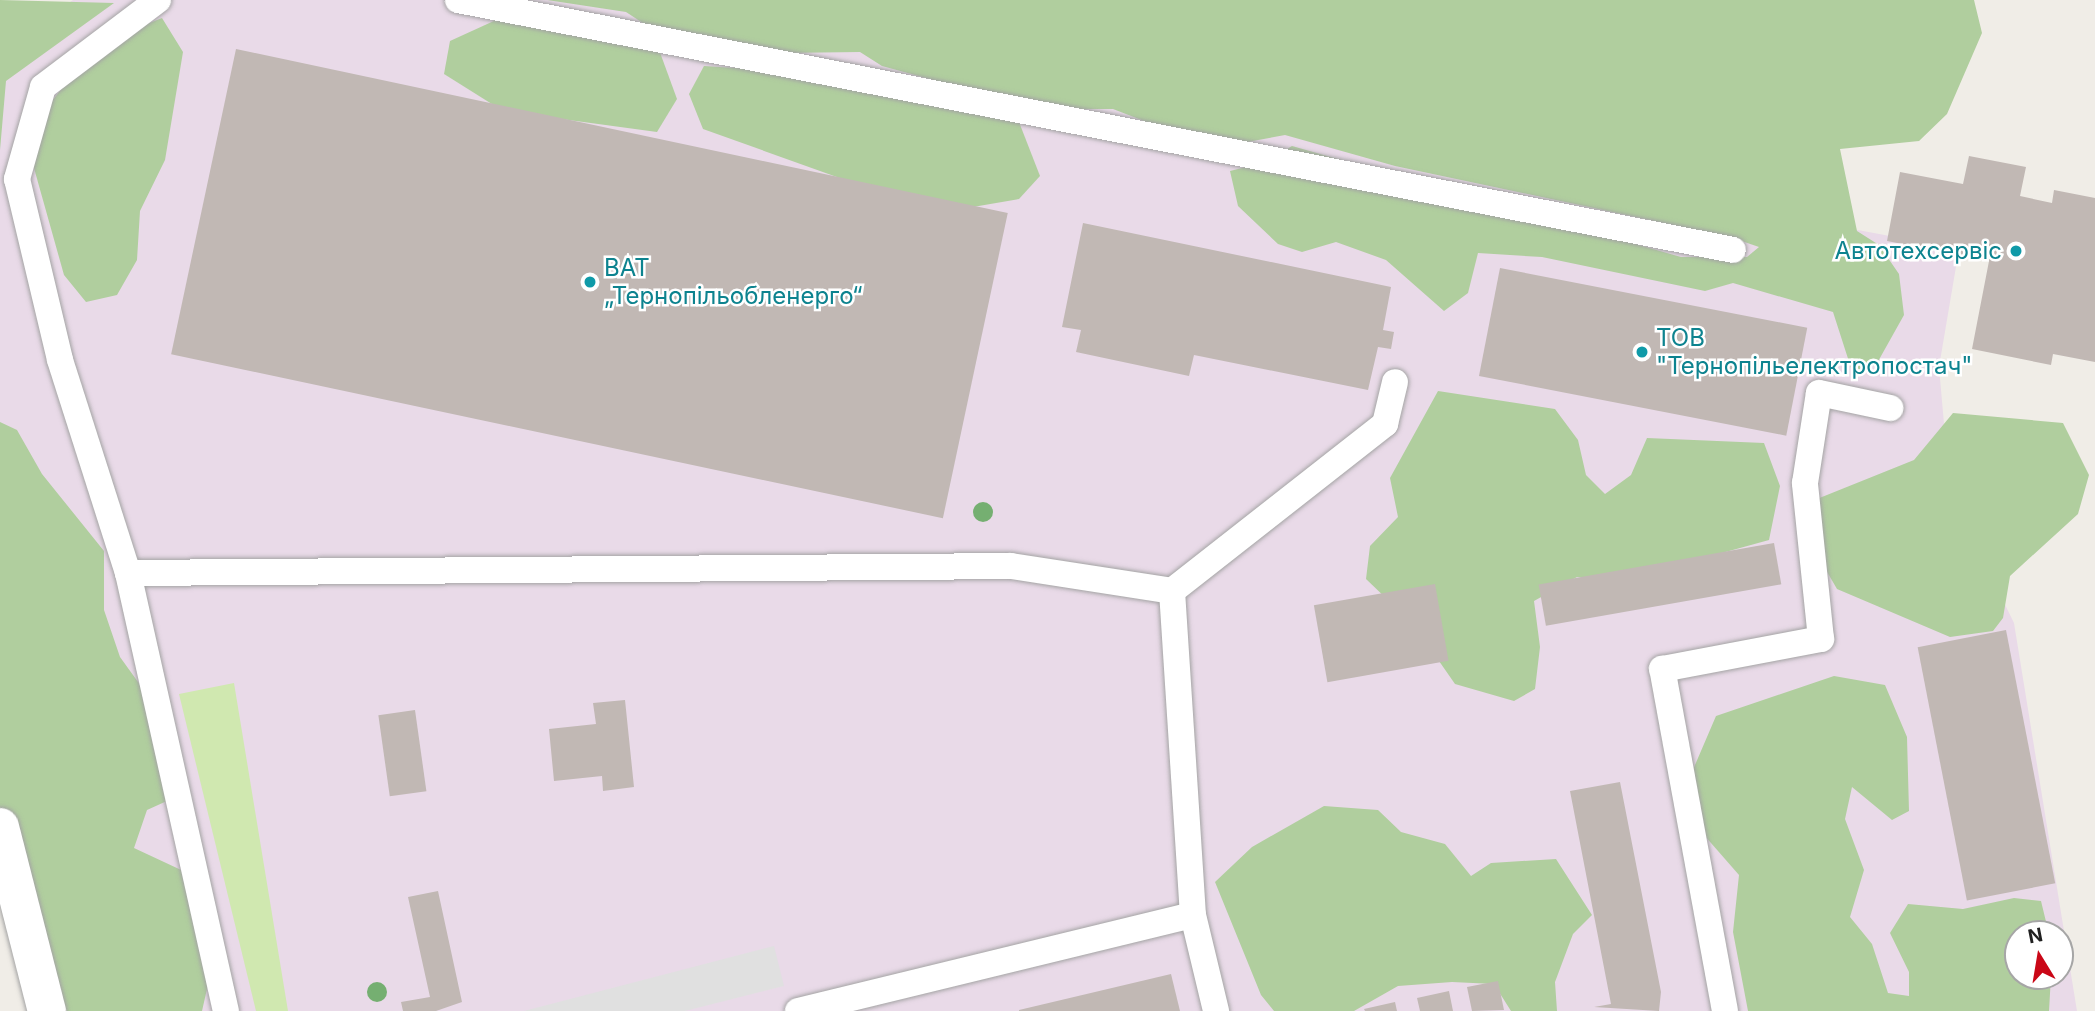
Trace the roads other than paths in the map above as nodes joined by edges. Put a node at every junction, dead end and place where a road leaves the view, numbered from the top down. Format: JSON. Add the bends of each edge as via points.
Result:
{"nodes":[{"id":1,"x":158,"y":0,"type":"edge"},
{"id":2,"x":458,"y":0,"type":"edge"},
{"id":3,"x":1732,"y":250,"type":"dead end"},
{"id":4,"x":1395,"y":382,"type":"dead end"},
{"id":5,"x":1891,"y":408,"type":"dead end"},
{"id":6,"x":128,"y":573,"type":"junction"},
{"id":7,"x":1172,"y":591,"type":"junction"},
{"id":8,"x":0,"y":827,"type":"edge"},
{"id":9,"x":9,"y":904,"type":"edge"},
{"id":10,"x":1193,"y":915,"type":"junction"},
{"id":11,"x":47,"y":1011,"type":"edge"},
{"id":12,"x":226,"y":1011,"type":"edge"},
{"id":13,"x":798,"y":1011,"type":"edge"},
{"id":14,"x":1216,"y":1011,"type":"edge"},
{"id":15,"x":1725,"y":1011,"type":"edge"}],
"edges":[{"from":1,"to":6,"type":"lane","via":[[43,87],[17,179],[60,360]]},
{"from":2,"to":3,"type":"lane"},
{"from":4,"to":7,"type":"lane","via":[[1385,424]]},
{"from":5,"to":15,"type":"lane","via":[[1819,393],[1805,483],[1821,639],[1662,669]]},
{"from":6,"to":7,"type":"lane","via":[[1011,566]]},
{"from":6,"to":12,"type":"lane"},
{"from":7,"to":10,"type":"lane"},
{"from":8,"to":9,"type":"street"},
{"from":9,"to":11,"type":"street"},
{"from":10,"to":13,"type":"lane"},
{"from":10,"to":14,"type":"lane"}]}
